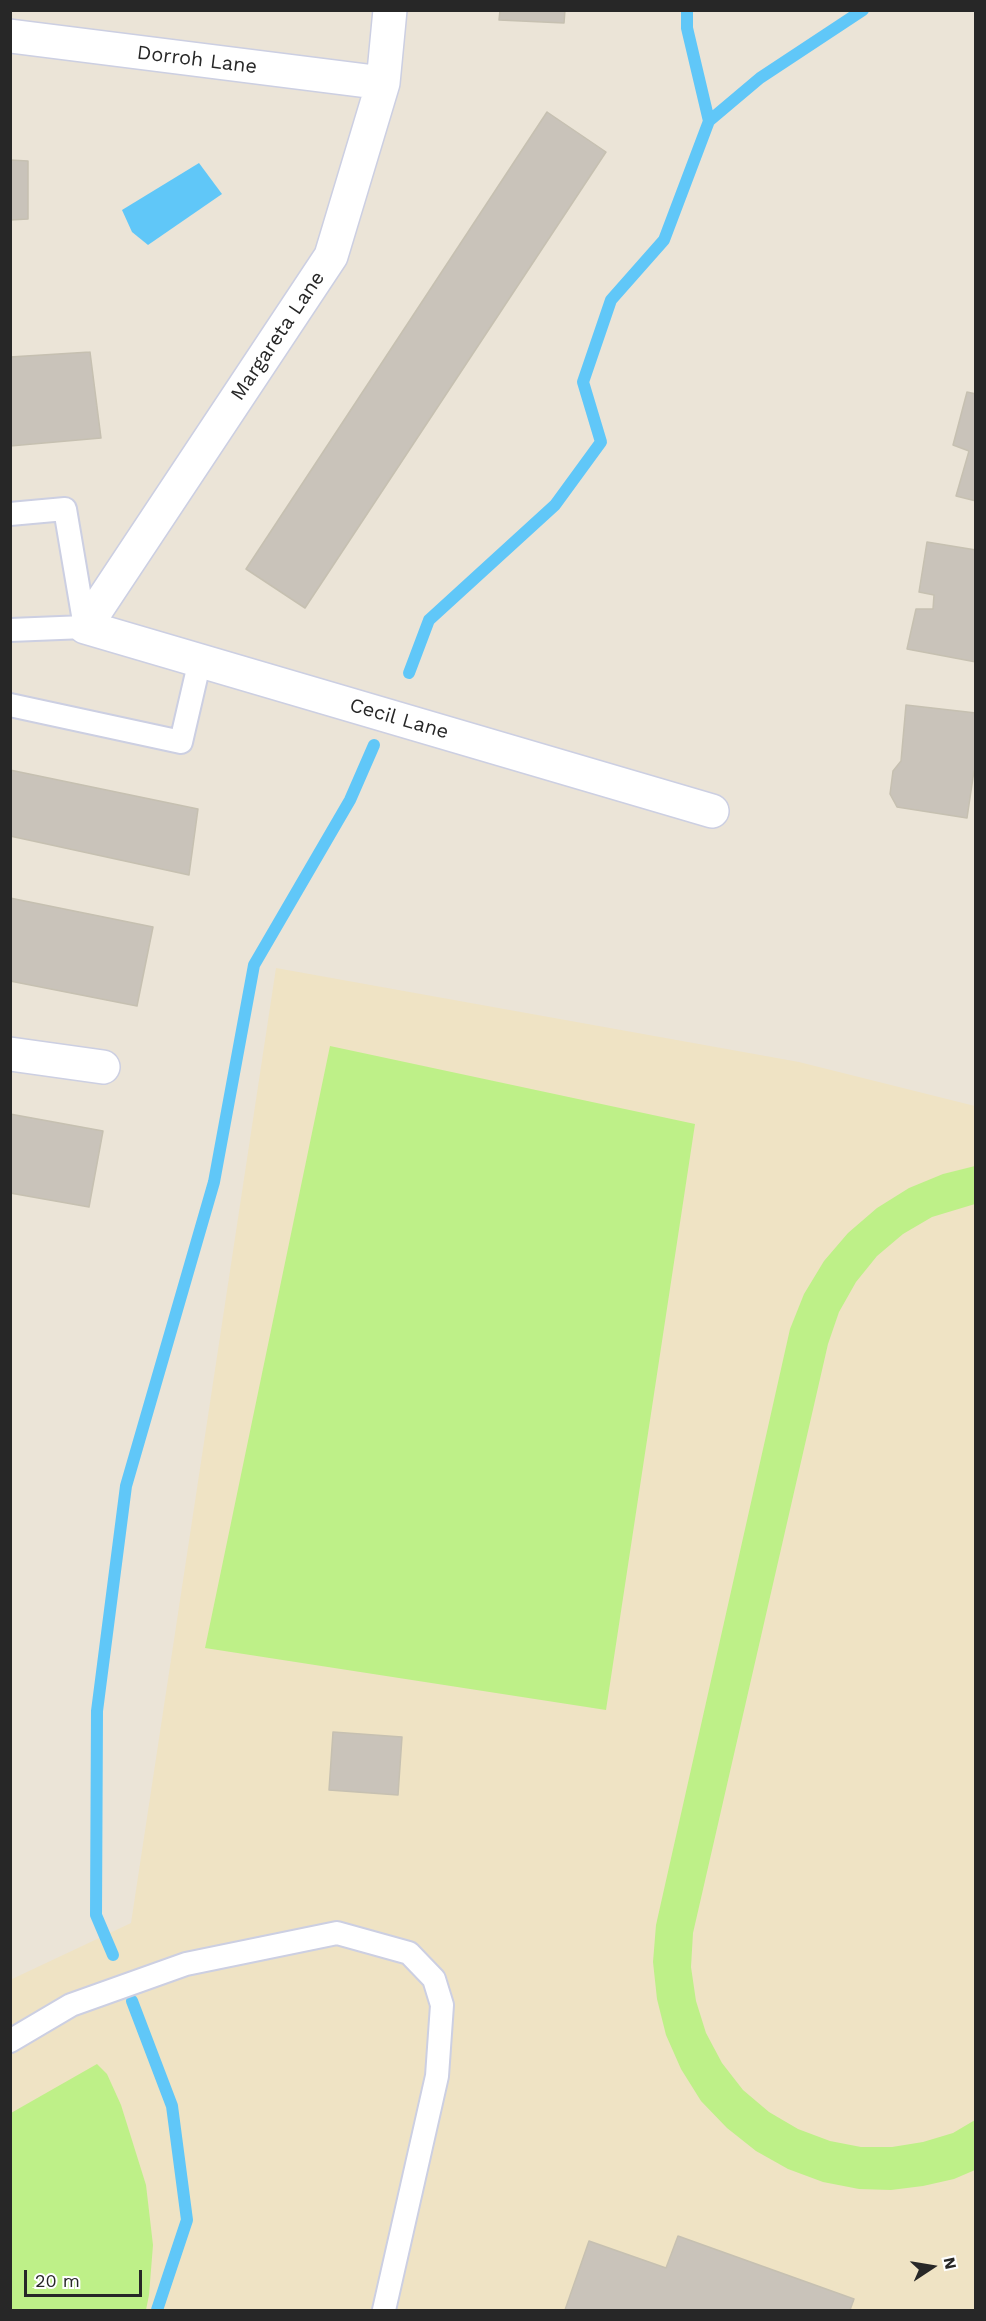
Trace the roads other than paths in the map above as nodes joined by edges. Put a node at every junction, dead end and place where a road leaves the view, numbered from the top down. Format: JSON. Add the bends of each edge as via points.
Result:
{"nodes":[{"id":1,"x":390,"y":10,"type":"edge"},
{"id":2,"x":10,"y":36,"type":"edge"},
{"id":3,"x":383,"y":83,"type":"junction"},
{"id":4,"x":10,"y":514,"type":"edge"},
{"id":5,"x":85,"y":627,"type":"junction"},
{"id":6,"x":10,"y":630,"type":"edge"},
{"id":7,"x":200,"y":660,"type":"junction"},
{"id":8,"x":10,"y":705,"type":"edge"},
{"id":9,"x":712,"y":811,"type":"dead end"},
{"id":10,"x":10,"y":1054,"type":"edge"},
{"id":11,"x":103,"y":1067,"type":"dead end"},
{"id":12,"x":10,"y":2040,"type":"edge"},
{"id":13,"x":384,"y":2310,"type":"edge"}],
"edges":[{"from":1,"to":3,"type":"street","name":"Margareta Lane"},
{"from":2,"to":3,"type":"street","name":"Dorroh Lane"},
{"from":3,"to":5,"type":"street","name":"Margareta Lane","via":[[332,256]]},
{"from":4,"to":5,"type":"lane","via":[[65,509]]},
{"from":5,"to":6,"type":"lane"},
{"from":5,"to":7,"type":"street","name":"Cecil Lane"},
{"from":7,"to":8,"type":"lane","via":[[181,742]]},
{"from":7,"to":9,"type":"street","name":"Cecil Lane"},
{"from":10,"to":11,"type":"street"},
{"from":12,"to":13,"type":"lane","via":[[71,2005],[186,1964],[337,1934],[409,1953],[434,1979],[442,2005],[438,2066]]}]}
